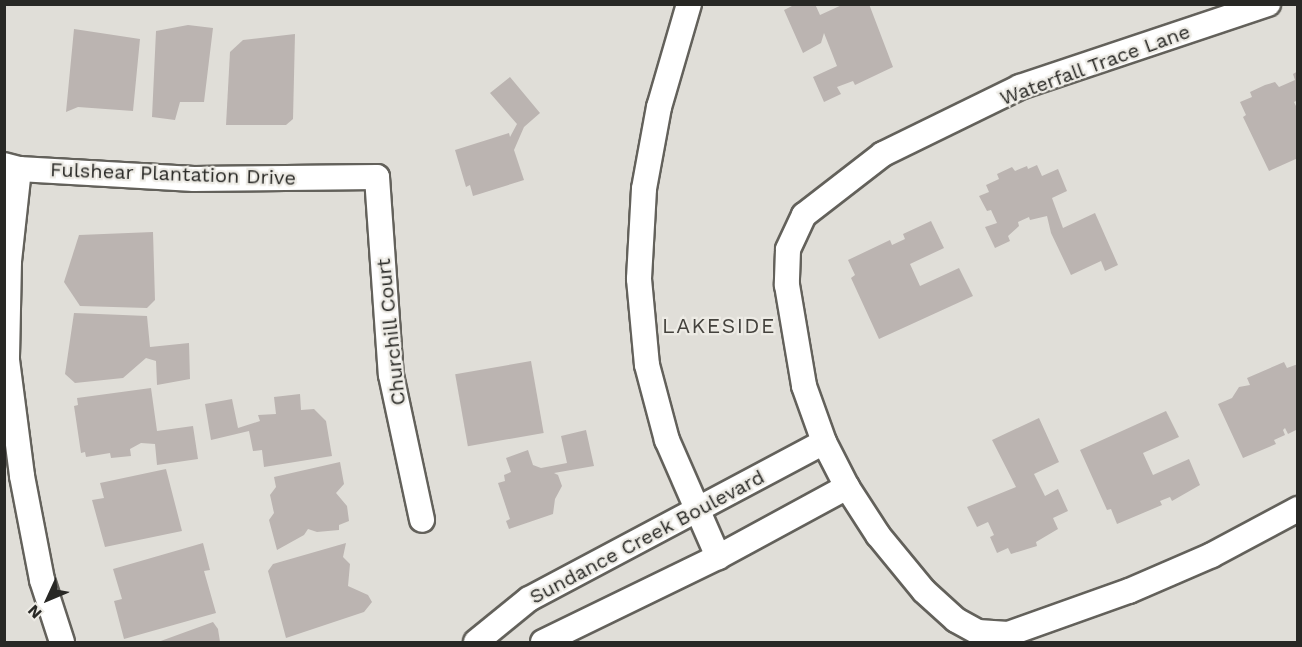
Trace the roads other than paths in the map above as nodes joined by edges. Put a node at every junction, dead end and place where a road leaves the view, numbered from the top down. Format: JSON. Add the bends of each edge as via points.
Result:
{"nodes":[{"id":1,"x":689,"y":4,"type":"edge"},
{"id":2,"x":1268,"y":4,"type":"edge"},
{"id":3,"x":12,"y":167,"type":"edge"},
{"id":4,"x":377,"y":177,"type":"joint"},
{"id":5,"x":824,"y":442,"type":"junction"},
{"id":6,"x":847,"y":487,"type":"junction"},
{"id":7,"x":695,"y":509,"type":"junction"},
{"id":8,"x":1298,"y":509,"type":"edge"},
{"id":9,"x":422,"y":520,"type":"dead end"},
{"id":10,"x":718,"y":557,"type":"junction"},
{"id":11,"x":62,"y":642,"type":"edge"},
{"id":12,"x":476,"y":642,"type":"edge"},
{"id":13,"x":543,"y":642,"type":"edge"}],
"edges":[{"from":1,"to":7,"type":"street","via":[[659,107],[644,189],[639,279],[647,365],[667,440]]},
{"from":2,"to":5,"type":"street","name":"Waterfall Trace Lane","via":[[1020,87],[883,154],[804,215],[788,250],[787,285],[804,386]]},
{"from":3,"to":4,"type":"street","name":"Fulshear Plantation Drive","via":[[194,179]]},
{"from":3,"to":11,"type":"street","via":[[6,360],[42,580]]},
{"from":4,"to":9,"type":"street","name":"Churchill Court","via":[[391,375]]},
{"from":5,"to":6,"type":"street","name":"Waterfall Trace Lane"},
{"from":5,"to":7,"type":"street","name":"Sundance Creek Boulevard"},
{"from":6,"to":8,"type":"street","name":"Waterfall Trace Lane","via":[[878,535],[924,591],[956,620],[978,632],[1008,634],[1129,591],[1212,555]]},
{"from":6,"to":10,"type":"street"},
{"from":7,"to":10,"type":"street"},
{"from":7,"to":12,"type":"street","name":"Sundance Creek Boulevard","via":[[530,598]]},
{"from":10,"to":13,"type":"street"}]}
